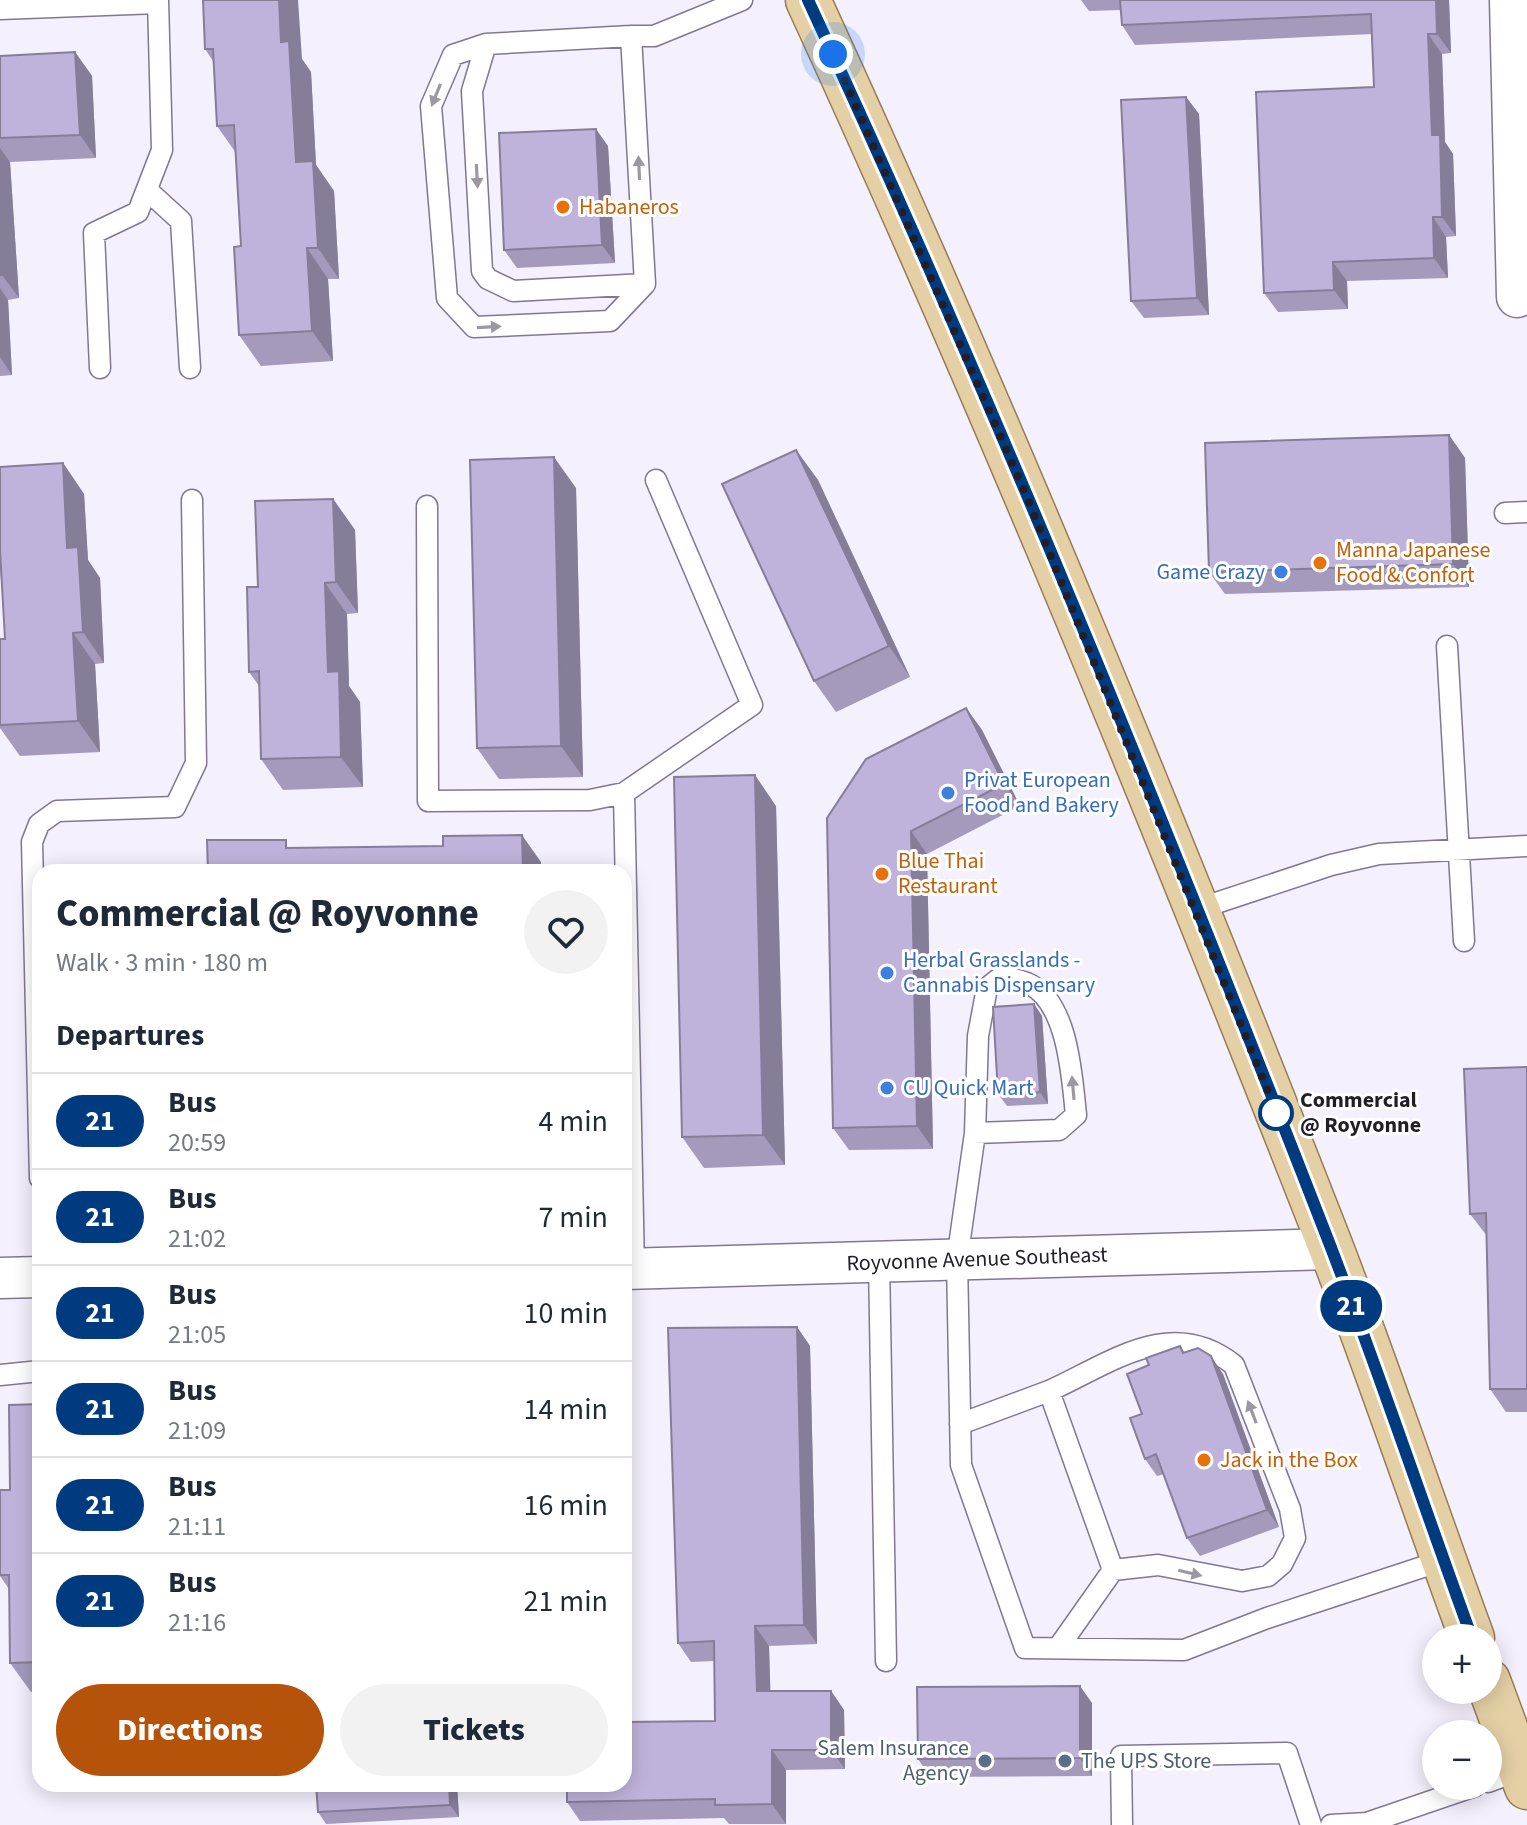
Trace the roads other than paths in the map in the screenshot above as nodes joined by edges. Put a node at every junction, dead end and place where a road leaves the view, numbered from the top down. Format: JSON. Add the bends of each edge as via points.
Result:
{"nodes":[{"id":1,"x":742,"y":0,"type":"edge"},
{"id":2,"x":808,"y":0,"type":"edge"},
{"id":3,"x":1510,"y":0,"type":"edge"},
{"id":4,"x":158,"y":1,"type":"edge"},
{"id":5,"x":0,"y":9,"type":"edge"},
{"id":6,"x":631,"y":36,"type":"junction"},
{"id":7,"x":486,"y":44,"type":"junction"},
{"id":8,"x":147,"y":190,"type":"junction"},
{"id":9,"x":645,"y":284,"type":"junction"},
{"id":10,"x":1517,"y":297,"type":"dead end"},
{"id":11,"x":100,"y":368,"type":"dead end"},
{"id":12,"x":190,"y":368,"type":"dead end"},
{"id":13,"x":656,"y":480,"type":"dead end"},
{"id":14,"x":192,"y":500,"type":"dead end"},
{"id":15,"x":427,"y":506,"type":"dead end"},
{"id":16,"x":1527,"y":512,"type":"edge"},
{"id":17,"x":1505,"y":513,"type":"dead end"},
{"id":18,"x":1447,"y":646,"type":"dead end"},
{"id":19,"x":624,"y":793,"type":"junction"},
{"id":20,"x":1527,"y":846,"type":"edge"},
{"id":21,"x":1461,"y":849,"type":"junction"},
{"id":22,"x":33,"y":864,"type":"edge"},
{"id":23,"x":625,"y":864,"type":"edge"},
{"id":24,"x":1195,"y":910,"type":"junction"},
{"id":25,"x":1464,"y":941,"type":"dead end"},
{"id":26,"x":975,"y":1133,"type":"junction"},
{"id":27,"x":1331,"y":1249,"type":"junction"},
{"id":28,"x":957,"y":1260,"type":"junction"},
{"id":29,"x":879,"y":1262,"type":"junction"},
{"id":30,"x":632,"y":1269,"type":"edge"},
{"id":31,"x":32,"y":1277,"type":"edge"},
{"id":32,"x":0,"y":1278,"type":"edge"},
{"id":33,"x":32,"y":1372,"type":"edge"},
{"id":34,"x":0,"y":1375,"type":"edge"},
{"id":35,"x":1049,"y":1391,"type":"junction"},
{"id":36,"x":960,"y":1424,"type":"junction"},
{"id":37,"x":1444,"y":1560,"type":"junction"},
{"id":38,"x":1113,"y":1570,"type":"junction"},
{"id":39,"x":1467,"y":1624,"type":"edge"},
{"id":40,"x":1058,"y":1648,"type":"junction"},
{"id":41,"x":886,"y":1661,"type":"dead end"},
{"id":42,"x":1495,"y":1704,"type":"edge"},
{"id":43,"x":1516,"y":1777,"type":"edge"},
{"id":44,"x":1434,"y":1800,"type":"edge"},
{"id":45,"x":1122,"y":1825,"type":"edge"},
{"id":46,"x":1311,"y":1825,"type":"edge"},
{"id":47,"x":1331,"y":1825,"type":"edge"}],
"edges":[{"from":1,"to":6,"type":"lane","via":[[654,36]]},
{"from":2,"to":24,"type":"main road","via":[[1015,469]]},
{"from":3,"to":10,"type":"street"},
{"from":4,"to":5,"type":"lane"},
{"from":4,"to":8,"type":"lane","via":[[164,129]]},
{"from":6,"to":7,"type":"lane"},
{"from":9,"to":6,"type":"lane","one_way":true},
{"from":7,"to":9,"type":"lane","one_way":true,"via":[[472,91],[482,271],[513,291]]},
{"from":7,"to":9,"type":"lane","one_way":true,"via":[[453,55],[431,106],[447,298],[474,327],[610,321]]},
{"from":8,"to":11,"type":"lane","via":[[138,212],[94,233]]},
{"from":8,"to":12,"type":"lane","via":[[181,221]]},
{"from":13,"to":19,"type":"lane","via":[[752,705]]},
{"from":14,"to":22,"type":"lane","via":[[196,763],[175,807],[57,811],[39,824],[32,842]]},
{"from":15,"to":19,"type":"lane","via":[[428,801],[590,800]]},
{"from":16,"to":17,"type":"lane"},
{"from":18,"to":21,"type":"lane"},
{"from":19,"to":23,"type":"lane"},
{"from":20,"to":21,"type":"lane"},
{"from":21,"to":24,"type":"lane","via":[[1379,854],[1331,865]]},
{"from":21,"to":25,"type":"lane"},
{"from":24,"to":27,"type":"main road"},
{"from":26,"to":26,"type":"lane","one_way":true,"via":[[1059,1130],[1076,1115],[1070,1052],[1047,998],[1029,983],[1002,976],[987,988],[978,1036]]},
{"from":26,"to":28,"type":"lane"},
{"from":27,"to":28,"type":"street","name":"Royvonne Avenue Southeast"},
{"from":27,"to":37,"type":"main road"},
{"from":28,"to":29,"type":"street","name":"Royvonne Avenue Southeast"},
{"from":28,"to":36,"type":"lane"},
{"from":29,"to":30,"type":"street","name":"Royvonne Avenue Southeast"},
{"from":29,"to":41,"type":"lane"},
{"from":31,"to":32,"type":"street"},
{"from":33,"to":34,"type":"lane"},
{"from":35,"to":36,"type":"lane"},
{"from":35,"to":38,"type":"lane"},
{"from":38,"to":35,"type":"lane","one_way":true,"via":[[1158,1565],[1242,1581],[1268,1576],[1282,1564],[1295,1538],[1290,1509],[1234,1365],[1214,1349],[1192,1342],[1162,1342]]},
{"from":36,"to":40,"type":"lane","via":[[961,1465],[1025,1648]]},
{"from":37,"to":39,"type":"main road"},
{"from":37,"to":40,"type":"lane","via":[[1184,1650]]},
{"from":38,"to":40,"type":"lane"},
{"from":42,"to":43,"type":"main road"},
{"from":44,"to":47,"type":"lane","via":[[1367,1823]]},
{"from":45,"to":46,"type":"lane","via":[[1121,1756],[1287,1753]]}]}
